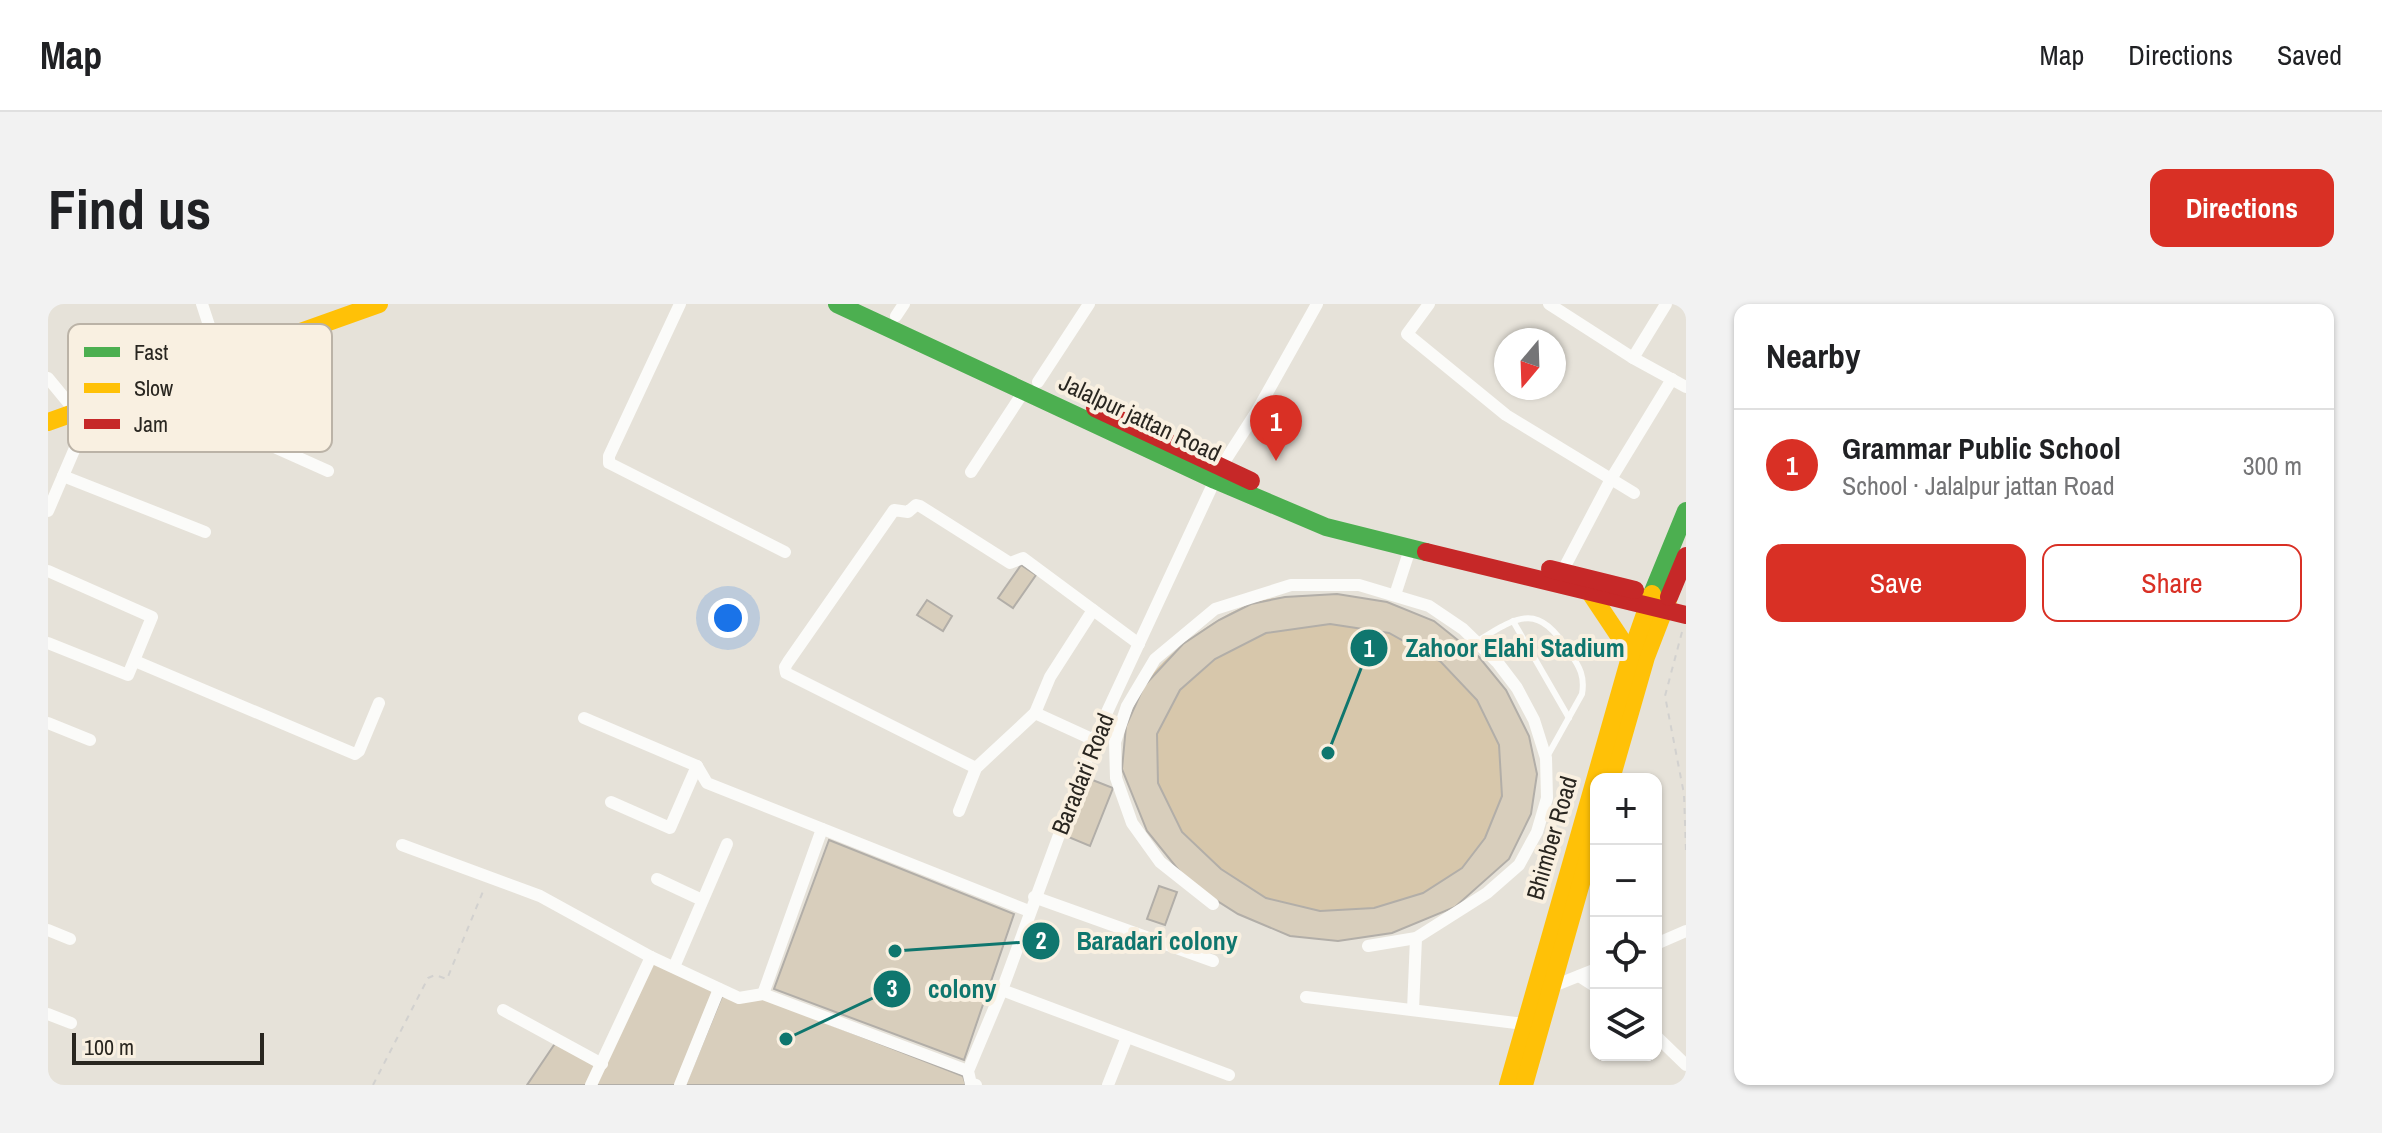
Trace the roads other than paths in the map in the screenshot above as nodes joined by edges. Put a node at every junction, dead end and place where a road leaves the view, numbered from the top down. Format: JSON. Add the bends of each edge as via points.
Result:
{"nodes":[{"id":1,"x":202,"y":304,"type":"edge"},
{"id":2,"x":379,"y":304,"type":"edge"},
{"id":3,"x":680,"y":304,"type":"edge"},
{"id":4,"x":837,"y":304,"type":"edge"},
{"id":5,"x":870,"y":304,"type":"edge"},
{"id":6,"x":1089,"y":304,"type":"edge"},
{"id":7,"x":1317,"y":304,"type":"edge"},
{"id":8,"x":1429,"y":304,"type":"edge"},
{"id":9,"x":1549,"y":304,"type":"edge"},
{"id":10,"x":1666,"y":304,"type":"edge"},
{"id":11,"x":900,"y":310,"type":"edge"},
{"id":12,"x":209,"y":324,"type":"edge"},
{"id":13,"x":321,"y":324,"type":"edge"},
{"id":14,"x":957,"y":352,"type":"junction"},
{"id":15,"x":1633,"y":358,"type":"junction"},
{"id":16,"x":48,"y":378,"type":"edge"},
{"id":17,"x":1672,"y":379,"type":"junction"},
{"id":18,"x":1031,"y":386,"type":"junction"},
{"id":19,"x":1686,"y":387,"type":"edge"},
{"id":20,"x":68,"y":395,"type":"edge"},
{"id":21,"x":68,"y":415,"type":"edge"},
{"id":22,"x":48,"y":422,"type":"edge"},
{"id":23,"x":71,"y":452,"type":"edge"},
{"id":24,"x":286,"y":452,"type":"edge"},
{"id":25,"x":328,"y":471,"type":"dead end"},
{"id":26,"x":971,"y":472,"type":"dead end"},
{"id":27,"x":1218,"y":474,"type":"junction"},
{"id":28,"x":63,"y":476,"type":"junction"},
{"id":29,"x":1611,"y":479,"type":"junction"},
{"id":30,"x":1634,"y":493,"type":"dead end"},
{"id":31,"x":48,"y":511,"type":"edge"},
{"id":32,"x":1686,"y":511,"type":"edge"},
{"id":33,"x":205,"y":532,"type":"dead end"},
{"id":34,"x":1410,"y":549,"type":"junction"},
{"id":35,"x":785,"y":552,"type":"dead end"},
{"id":36,"x":1686,"y":556,"type":"edge"},
{"id":37,"x":48,"y":571,"type":"edge"},
{"id":38,"x":1562,"y":572,"type":"junction"},
{"id":39,"x":1591,"y":594,"type":"junction"},
{"id":40,"x":1395,"y":595,"type":"junction"},
{"id":41,"x":1670,"y":605,"type":"edge"},
{"id":42,"x":1093,"y":610,"type":"junction"},
{"id":43,"x":1513,"y":621,"type":"junction"},
{"id":44,"x":1476,"y":642,"type":"junction"},
{"id":45,"x":48,"y":643,"type":"edge"},
{"id":46,"x":1139,"y":644,"type":"junction"},
{"id":47,"x":1631,"y":654,"type":"junction"},
{"id":48,"x":135,"y":661,"type":"junction"},
{"id":49,"x":379,"y":703,"type":"dead end"},
{"id":50,"x":1035,"y":713,"type":"junction"},
{"id":51,"x":584,"y":718,"type":"dead end"},
{"id":52,"x":1569,"y":719,"type":"junction"},
{"id":53,"x":48,"y":723,"type":"edge"},
{"id":54,"x":90,"y":740,"type":"dead end"},
{"id":55,"x":1094,"y":740,"type":"junction"},
{"id":56,"x":1546,"y":758,"type":"junction"},
{"id":57,"x":697,"y":766,"type":"junction"},
{"id":58,"x":976,"y":768,"type":"junction"},
{"id":59,"x":1613,"y":773,"type":"edge"},
{"id":60,"x":611,"y":802,"type":"dead end"},
{"id":61,"x":959,"y":811,"type":"dead end"},
{"id":62,"x":822,"y":829,"type":"junction"},
{"id":63,"x":727,"y":844,"type":"dead end"},
{"id":64,"x":402,"y":845,"type":"dead end"},
{"id":65,"x":1592,"y":845,"type":"edge"},
{"id":66,"x":657,"y":879,"type":"dead end"},
{"id":67,"x":1034,"y":897,"type":"junction"},
{"id":68,"x":702,"y":900,"type":"junction"},
{"id":69,"x":1213,"y":904,"type":"dead end"},
{"id":70,"x":1029,"y":911,"type":"junction"},
{"id":71,"x":48,"y":930,"type":"edge"},
{"id":72,"x":1686,"y":931,"type":"edge"},
{"id":73,"x":1416,"y":938,"type":"junction"},
{"id":74,"x":70,"y":939,"type":"dead end"},
{"id":75,"x":1662,"y":941,"type":"edge"},
{"id":76,"x":1368,"y":946,"type":"dead end"},
{"id":77,"x":651,"y":957,"type":"junction"},
{"id":78,"x":1213,"y":961,"type":"dead end"},
{"id":79,"x":674,"y":967,"type":"junction"},
{"id":80,"x":1590,"y":971,"type":"edge"},
{"id":81,"x":1579,"y":976,"type":"junction"},
{"id":82,"x":1590,"y":983,"type":"edge"},
{"id":83,"x":1550,"y":988,"type":"junction"},
{"id":84,"x":719,"y":989,"type":"junction"},
{"id":85,"x":1002,"y":990,"type":"junction"},
{"id":86,"x":763,"y":994,"type":"junction"},
{"id":87,"x":1306,"y":997,"type":"dead end"},
{"id":88,"x":503,"y":1010,"type":"dead end"},
{"id":89,"x":1413,"y":1010,"type":"junction"},
{"id":90,"x":48,"y":1014,"type":"edge"},
{"id":91,"x":71,"y":1023,"type":"dead end"},
{"id":92,"x":1524,"y":1024,"type":"junction"},
{"id":93,"x":1127,"y":1037,"type":"junction"},
{"id":94,"x":1662,"y":1042,"type":"edge"},
{"id":95,"x":602,"y":1064,"type":"junction"},
{"id":96,"x":1686,"y":1065,"type":"edge"},
{"id":97,"x":968,"y":1071,"type":"junction"},
{"id":98,"x":1229,"y":1075,"type":"dead end"},
{"id":99,"x":591,"y":1085,"type":"edge"},
{"id":100,"x":680,"y":1085,"type":"edge"},
{"id":101,"x":976,"y":1085,"type":"edge"},
{"id":102,"x":1108,"y":1085,"type":"edge"},
{"id":103,"x":1508,"y":1085,"type":"edge"},
{"id":104,"x":1524,"y":1085,"type":"edge"}],
"edges":[{"from":1,"to":12,"type":"street"},
{"from":2,"to":13,"type":"main road"},
{"from":3,"to":35,"type":"street","via":[[609,463]]},
{"from":4,"to":14,"type":"main road","name":"Jalalpur jattan Road"},
{"from":5,"to":11,"type":"main road","name":"Jalalpur jattan Road"},
{"from":6,"to":18,"type":"street"},
{"from":7,"to":27,"type":"street","name":"Baradari Road"},
{"from":8,"to":29,"type":"street","via":[[1407,334],[1506,415]]},
{"from":9,"to":15,"type":"street"},
{"from":10,"to":15,"type":"street"},
{"from":11,"to":14,"type":"main road","name":"Jalalpur jattan Road"},
{"from":14,"to":18,"type":"main road","name":"Jalalpur jattan Road"},
{"from":15,"to":17,"type":"street"},
{"from":16,"to":20,"type":"street"},
{"from":17,"to":19,"type":"street"},
{"from":17,"to":29,"type":"street"},
{"from":18,"to":26,"type":"street"},
{"from":18,"to":27,"type":"main road","name":"Jalalpur jattan Road"},
{"from":21,"to":22,"type":"main road"},
{"from":23,"to":28,"type":"street"},
{"from":24,"to":25,"type":"street"},
{"from":27,"to":34,"type":"main road","name":"Jalalpur jattan Road","via":[[1326,527]]},
{"from":27,"to":38,"type":"main road","name":"Jalalpur jattan Road","via":[[1330,514]]},
{"from":27,"to":46,"type":"street","name":"Baradari Road"},
{"from":28,"to":31,"type":"street"},
{"from":28,"to":33,"type":"street"},
{"from":29,"to":30,"type":"street"},
{"from":29,"to":38,"type":"street"},
{"from":32,"to":41,"type":"main road"},
{"from":34,"to":39,"type":"main road","name":"Jalalpur jattan Road"},
{"from":34,"to":40,"type":"street"},
{"from":36,"to":41,"type":"main road"},
{"from":37,"to":48,"type":"street","via":[[150,614],[152,621]]},
{"from":38,"to":41,"type":"main road","name":"Jalalpur jattan Road"},
{"from":39,"to":41,"type":"main road","name":"Jalalpur jattan Road"},
{"from":39,"to":47,"type":"main road"},
{"from":40,"to":44,"type":"street","via":[[1429,606]]},
{"from":40,"to":69,"type":"street","via":[[1359,585],[1291,585],[1215,609],[1155,659],[1127,706],[1115,742],[1116,778],[1132,823],[1160,862]]},
{"from":41,"to":47,"type":"main road","name":"Bhimber Road"},
{"from":41,"to":59,"type":"main road","name":"Bhimber Road","via":[[1646,657]]},
{"from":42,"to":46,"type":"street"},
{"from":42,"to":50,"type":"street","via":[[1050,677]]},
{"from":42,"to":58,"type":"street","via":[[1023,558],[1010,563],[920,506],[908,512],[894,510],[788,662],[786,673]]},
{"from":43,"to":44,"type":"lane"},
{"from":43,"to":52,"type":"lane"},
{"from":43,"to":52,"type":"lane","via":[[1547,623],[1581,669],[1582,694]]},
{"from":44,"to":56,"type":"street","via":[[1517,688]]},
{"from":45,"to":48,"type":"street","via":[[125,675]]},
{"from":46,"to":55,"type":"street","name":"Baradari Road"},
{"from":47,"to":92,"type":"main road","name":"Bhimber Road"},
{"from":48,"to":49,"type":"street","via":[[355,754]]},
{"from":50,"to":55,"type":"street"},
{"from":50,"to":58,"type":"street"},
{"from":51,"to":57,"type":"street"},
{"from":52,"to":56,"type":"lane"},
{"from":53,"to":54,"type":"street"},
{"from":55,"to":67,"type":"street","name":"Baradari Road"},
{"from":56,"to":73,"type":"street","via":[[1547,798],[1519,865],[1487,893]]},
{"from":57,"to":60,"type":"street","via":[[670,828]]},
{"from":57,"to":62,"type":"street","via":[[707,783]]},
{"from":58,"to":61,"type":"street"},
{"from":62,"to":70,"type":"street"},
{"from":62,"to":86,"type":"street"},
{"from":63,"to":68,"type":"street"},
{"from":64,"to":77,"type":"street","via":[[540,896]]},
{"from":65,"to":83,"type":"main road","name":"Bhimber Road"},
{"from":66,"to":68,"type":"street"},
{"from":67,"to":70,"type":"street","name":"Baradari Road"},
{"from":67,"to":78,"type":"street"},
{"from":68,"to":79,"type":"street"},
{"from":70,"to":85,"type":"street","name":"Baradari Road"},
{"from":71,"to":74,"type":"street"},
{"from":72,"to":75,"type":"street"},
{"from":73,"to":76,"type":"street"},
{"from":73,"to":89,"type":"street"},
{"from":77,"to":79,"type":"street"},
{"from":77,"to":95,"type":"street"},
{"from":79,"to":84,"type":"street"},
{"from":80,"to":81,"type":"street"},
{"from":81,"to":82,"type":"street"},
{"from":81,"to":83,"type":"street"},
{"from":83,"to":104,"type":"main road","name":"Bhimber Road"},
{"from":84,"to":86,"type":"street","via":[[739,998]]},
{"from":84,"to":100,"type":"street"},
{"from":85,"to":93,"type":"street"},
{"from":85,"to":97,"type":"street","name":"Baradari Road"},
{"from":86,"to":97,"type":"street"},
{"from":87,"to":89,"type":"street"},
{"from":88,"to":95,"type":"street"},
{"from":89,"to":92,"type":"street"},
{"from":90,"to":91,"type":"street"},
{"from":92,"to":103,"type":"main road","name":"Bhimber Road"},
{"from":93,"to":98,"type":"street"},
{"from":93,"to":102,"type":"street"},
{"from":94,"to":96,"type":"street"},
{"from":95,"to":99,"type":"street"},
{"from":97,"to":101,"type":"street"}]}
